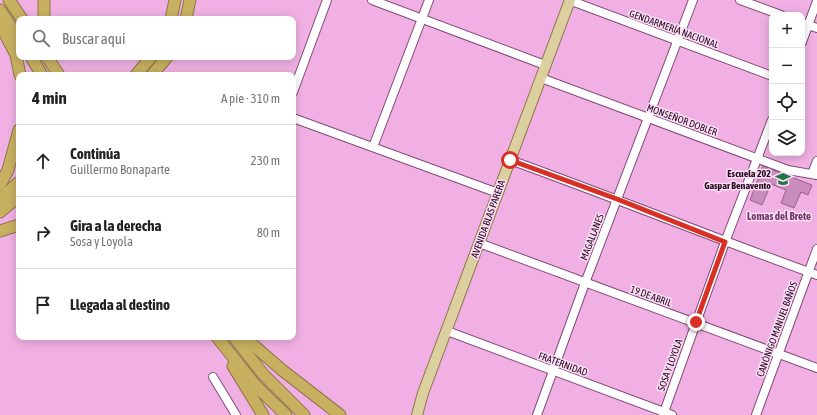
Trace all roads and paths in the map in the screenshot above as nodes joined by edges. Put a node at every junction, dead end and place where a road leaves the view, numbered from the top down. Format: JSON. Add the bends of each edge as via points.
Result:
{"nodes":[{"id":1,"x":9,"y":0,"type":"edge"},
{"id":2,"x":44,"y":0,"type":"edge"},
{"id":3,"x":175,"y":0,"type":"edge"},
{"id":4,"x":190,"y":0,"type":"edge"},
{"id":5,"x":327,"y":0,"type":"edge"},
{"id":6,"x":372,"y":0,"type":"edge"},
{"id":7,"x":429,"y":0,"type":"edge"},
{"id":8,"x":570,"y":0,"type":"edge"},
{"id":9,"x":694,"y":0,"type":"edge"},
{"id":10,"x":740,"y":0,"type":"edge"},
{"id":11,"x":817,"y":1,"type":"edge"},
{"id":12,"x":0,"y":10,"type":"edge"},
{"id":13,"x":773,"y":12,"type":"edge"},
{"id":14,"x":20,"y":16,"type":"edge"},
{"id":15,"x":44,"y":16,"type":"edge"},
{"id":16,"x":172,"y":16,"type":"edge"},
{"id":17,"x":187,"y":16,"type":"edge"},
{"id":18,"x":422,"y":18,"type":"junction"},
{"id":19,"x":0,"y":24,"type":"edge"},
{"id":20,"x":805,"y":24,"type":"edge"},
{"id":21,"x":817,"y":28,"type":"edge"},
{"id":22,"x":16,"y":34,"type":"edge"},
{"id":23,"x":678,"y":41,"type":"junction"},
{"id":24,"x":16,"y":55,"type":"edge"},
{"id":25,"x":17,"y":60,"type":"edge"},
{"id":26,"x":32,"y":60,"type":"edge"},
{"id":27,"x":49,"y":60,"type":"edge"},
{"id":28,"x":56,"y":60,"type":"edge"},
{"id":29,"x":148,"y":60,"type":"edge"},
{"id":30,"x":165,"y":60,"type":"edge"},
{"id":31,"x":545,"y":65,"type":"junction"},
{"id":32,"x":19,"y":72,"type":"edge"},
{"id":33,"x":40,"y":72,"type":"edge"},
{"id":34,"x":57,"y":72,"type":"edge"},
{"id":35,"x":62,"y":72,"type":"edge"},
{"id":36,"x":138,"y":72,"type":"edge"},
{"id":37,"x":155,"y":72,"type":"edge"},
{"id":38,"x":769,"y":75,"type":"edge"},
{"id":39,"x":541,"y":78,"type":"junction"},
{"id":40,"x":296,"y":84,"type":"edge"},
{"id":41,"x":648,"y":118,"type":"junction"},
{"id":42,"x":296,"y":119,"type":"edge"},
{"id":43,"x":769,"y":128,"type":"edge"},
{"id":44,"x":16,"y":141,"type":"edge"},
{"id":45,"x":373,"y":147,"type":"junction"},
{"id":46,"x":757,"y":158,"type":"junction"},
{"id":47,"x":510,"y":160,"type":"junction"},
{"id":48,"x":817,"y":161,"type":"edge"},
{"id":49,"x":815,"y":175,"type":"edge"},
{"id":50,"x":16,"y":185,"type":"edge"},
{"id":51,"x":0,"y":186,"type":"edge"},
{"id":52,"x":498,"y":193,"type":"junction"},
{"id":53,"x":0,"y":199,"type":"edge"},
{"id":54,"x":16,"y":199,"type":"edge"},
{"id":55,"x":617,"y":199,"type":"junction"},
{"id":56,"x":0,"y":212,"type":"edge"},
{"id":57,"x":16,"y":226,"type":"edge"},
{"id":58,"x":0,"y":231,"type":"edge"},
{"id":59,"x":725,"y":242,"type":"junction"},
{"id":60,"x":479,"y":243,"type":"junction"},
{"id":61,"x":817,"y":250,"type":"edge"},
{"id":62,"x":813,"y":273,"type":"edge"},
{"id":63,"x":585,"y":283,"type":"junction"},
{"id":64,"x":696,"y":322,"type":"junction"},
{"id":65,"x":447,"y":331,"type":"junction"},
{"id":66,"x":220,"y":340,"type":"edge"},
{"id":67,"x":220,"y":340,"type":"edge"},
{"id":68,"x":236,"y":340,"type":"edge"},
{"id":69,"x":247,"y":340,"type":"edge"},
{"id":70,"x":778,"y":353,"type":"junction"},
{"id":71,"x":817,"y":368,"type":"edge"},
{"id":72,"x":553,"y":371,"type":"junction"},
{"id":73,"x":212,"y":377,"type":"dead end"},
{"id":74,"x":424,"y":393,"type":"junction"},
{"id":75,"x":666,"y":414,"type":"edge"},
{"id":76,"x":236,"y":415,"type":"edge"},
{"id":77,"x":263,"y":415,"type":"edge"},
{"id":78,"x":286,"y":415,"type":"edge"},
{"id":79,"x":304,"y":415,"type":"edge"},
{"id":80,"x":340,"y":415,"type":"edge"},
{"id":81,"x":413,"y":415,"type":"edge"},
{"id":82,"x":417,"y":415,"type":"edge"},
{"id":83,"x":538,"y":415,"type":"edge"},
{"id":84,"x":756,"y":415,"type":"edge"}],
"edges":[{"from":1,"to":14,"type":"highway"},
{"from":2,"to":15,"type":"highway"},
{"from":3,"to":16,"type":"highway"},
{"from":4,"to":17,"type":"highway"},
{"from":5,"to":40,"type":"street"},
{"from":6,"to":18,"type":"street"},
{"from":7,"to":18,"type":"street"},
{"from":8,"to":23,"type":"street","name":"GENDARMERÍA NACIONAL"},
{"from":8,"to":31,"type":"main road","name":"AVENIDA BLAS PARERA"},
{"from":9,"to":23,"type":"street","name":"MAGALLANES"},
{"from":10,"to":13,"type":"street"},
{"from":11,"to":20,"type":"street"},
{"from":12,"to":22,"type":"highway"},
{"from":18,"to":31,"type":"street"},
{"from":18,"to":45,"type":"street"},
{"from":19,"to":24,"type":"highway"},
{"from":20,"to":21,"type":"street"},
{"from":23,"to":38,"type":"street","name":"GENDARMERÍA NACIONAL"},
{"from":23,"to":41,"type":"street","name":"MAGALLANES"},
{"from":25,"to":32,"type":"highway"},
{"from":26,"to":33,"type":"highway"},
{"from":27,"to":34,"type":"highway"},
{"from":28,"to":35,"type":"highway"},
{"from":29,"to":36,"type":"highway"},
{"from":30,"to":37,"type":"highway"},
{"from":31,"to":39,"type":"main road","name":"AVENIDA BLAS PARERA"},
{"from":39,"to":41,"type":"street","name":"MONSEÑOR DOBLER"},
{"from":39,"to":47,"type":"main road","name":"AVENIDA BLAS PARERA"},
{"from":41,"to":46,"type":"street","name":"MONSEÑOR DOBLER"},
{"from":41,"to":55,"type":"street","name":"MAGALLANES"},
{"from":42,"to":45,"type":"street"},
{"from":43,"to":46,"type":"street","name":"SOSA Y LOYOLA"},
{"from":44,"to":51,"type":"highway","via":[[8,170]]},
{"from":45,"to":52,"type":"street"},
{"from":46,"to":49,"type":"street","name":"MONSEÑOR DOBLER","via":[[788,170]]},
{"from":46,"to":59,"type":"street","name":"SOSA Y LOYOLA"},
{"from":47,"to":52,"type":"main road","name":"AVENIDA BLAS PARERA"},
{"from":47,"to":55,"type":"street"},
{"from":48,"to":49,"type":"street"},
{"from":50,"to":53,"type":"highway"},
{"from":52,"to":60,"type":"main road","name":"AVENIDA BLAS PARERA"},
{"from":54,"to":56,"type":"highway"},
{"from":55,"to":59,"type":"street"},
{"from":55,"to":63,"type":"street","name":"MAGALLANES"},
{"from":57,"to":58,"type":"highway"},
{"from":59,"to":62,"type":"street"},
{"from":59,"to":64,"type":"street","name":"SOSA Y LOYOLA"},
{"from":60,"to":63,"type":"street","name":"19 DE ABRIL"},
{"from":60,"to":65,"type":"main road","name":"AVENIDA BLAS PARERA"},
{"from":61,"to":62,"type":"street","name":"CANÓNIGO MANUEL BAÑOS"},
{"from":62,"to":70,"type":"street","name":"CANÓNIGO MANUEL BAÑOS"},
{"from":63,"to":64,"type":"street","name":"19 DE ABRIL"},
{"from":63,"to":72,"type":"street","name":"MAGALLANES"},
{"from":64,"to":70,"type":"street","name":"19 DE ABRIL"},
{"from":64,"to":75,"type":"street","name":"SOSA Y LOYOLA"},
{"from":65,"to":72,"type":"street","name":"FRATERNIDAD"},
{"from":65,"to":74,"type":"main road","name":"AVENIDA BLAS PARERA"},
{"from":66,"to":77,"type":"highway","via":[[235,371]]},
{"from":67,"to":78,"type":"highway","via":[[256,386]]},
{"from":68,"to":79,"type":"highway","via":[[263,374]]},
{"from":69,"to":80,"type":"highway"},
{"from":70,"to":71,"type":"street","name":"19 DE ABRIL"},
{"from":70,"to":84,"type":"street","name":"CANÓNIGO MANUEL BAÑOS"},
{"from":72,"to":75,"type":"street","name":"FRATERNIDAD"},
{"from":72,"to":83,"type":"street","name":"MAGALLANES"},
{"from":73,"to":76,"type":"street"},
{"from":74,"to":81,"type":"main road"},
{"from":74,"to":82,"type":"main road"}]}
